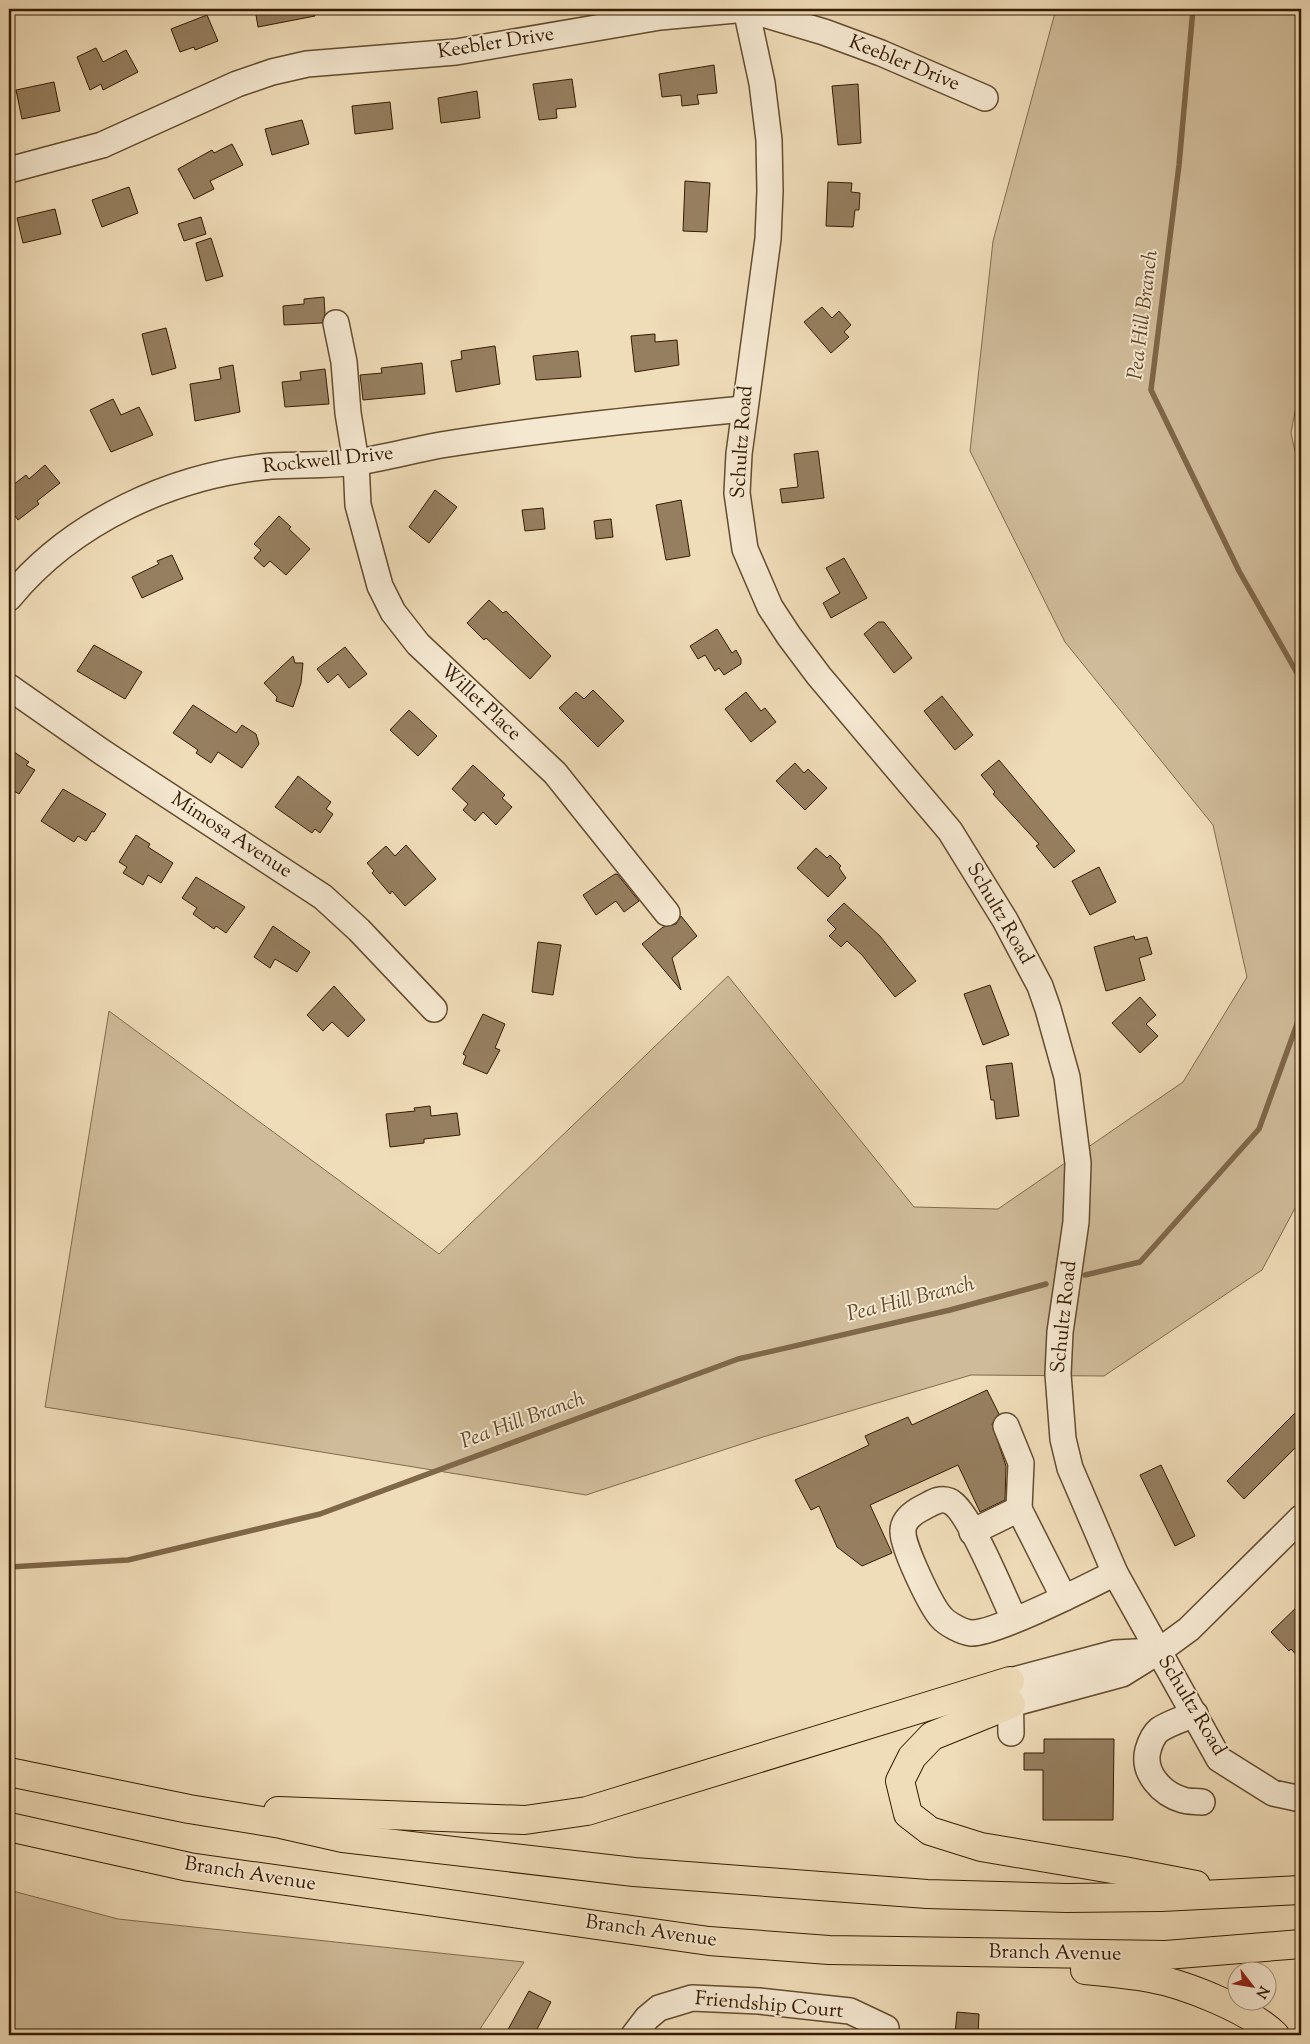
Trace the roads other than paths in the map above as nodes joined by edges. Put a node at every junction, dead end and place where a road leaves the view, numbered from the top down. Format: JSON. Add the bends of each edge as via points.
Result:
{"nodes":[{"id":1,"x":746,"y":9,"type":"edge"},
{"id":2,"x":985,"y":98,"type":"dead end"},
{"id":3,"x":9,"y":170,"type":"edge"},
{"id":4,"x":336,"y":323,"type":"dead end"},
{"id":5,"x":744,"y":409,"type":"junction"},
{"id":6,"x":356,"y":462,"type":"junction"},
{"id":7,"x":9,"y":598,"type":"edge"},
{"id":8,"x":9,"y":687,"type":"edge"},
{"id":9,"x":667,"y":913,"type":"dead end"},
{"id":10,"x":434,"y":1009,"type":"dead end"},
{"id":11,"x":1006,"y":1426,"type":"dead end"},
{"id":12,"x":1018,"y":1509,"type":"junction"},
{"id":13,"x":1301,"y":1518,"type":"edge"},
{"id":14,"x":972,"y":1532,"type":"junction"},
{"id":15,"x":1115,"y":1573,"type":"junction"},
{"id":16,"x":1064,"y":1598,"type":"junction"},
{"id":17,"x":1014,"y":1619,"type":"junction"},
{"id":18,"x":1159,"y":1651,"type":"junction"},
{"id":19,"x":1011,"y":1692,"type":"junction"},
{"id":20,"x":1195,"y":1714,"type":"junction"},
{"id":21,"x":1011,"y":1733,"type":"dead end"},
{"id":22,"x":9,"y":1772,"type":"edge"},
{"id":23,"x":1301,"y":1799,"type":"edge"},
{"id":24,"x":1202,"y":1802,"type":"dead end"},
{"id":25,"x":189,"y":1809,"type":"junction"},
{"id":26,"x":9,"y":1827,"type":"edge"},
{"id":27,"x":1301,"y":1890,"type":"edge"},
{"id":28,"x":1239,"y":1894,"type":"junction"},
{"id":29,"x":1301,"y":1944,"type":"edge"},
{"id":30,"x":940,"y":1951,"type":"junction"},
{"id":31,"x":886,"y":2028,"type":"dead end"},
{"id":32,"x":634,"y":2035,"type":"edge"},
{"id":33,"x":1275,"y":2035,"type":"edge"}],
"edges":[{"from":1,"to":2,"type":"street","name":"Keebler Drive","via":[[881,53]]},
{"from":1,"to":3,"type":"street","name":"Keebler Drive","via":[[660,17],[456,52],[307,64],[237,84],[102,145]]},
{"from":1,"to":5,"type":"street","name":"Schultz Road","via":[[762,82],[769,140],[770,190],[768,239]]},
{"from":4,"to":6,"type":"street","name":"Willet Place"},
{"from":5,"to":6,"type":"street","name":"Rockwell Drive","via":[[598,424],[440,446]]},
{"from":5,"to":15,"type":"street","name":"Schultz Road","via":[[737,493],[740,523],[745,550],[770,607],[819,676],[950,831],[1021,948],[1048,1009],[1066,1076],[1078,1163],[1076,1222],[1058,1374],[1063,1439],[1080,1495]]},
{"from":6,"to":7,"type":"street","name":"Rockwell Drive","via":[[270,466],[208,476],[143,498],[80,534],[41,564]]},
{"from":6,"to":9,"type":"street","name":"Willet Place","via":[[362,523],[380,586],[392,612],[418,644],[555,773]]},
{"from":8,"to":10,"type":"street","name":"Mimosa Avenue","via":[[323,897]]},
{"from":11,"to":12,"type":"street","via":[[1021,1463]]},
{"from":12,"to":14,"type":"street"},
{"from":12,"to":16,"type":"street"},
{"from":13,"to":18,"type":"street","via":[[1188,1629]]},
{"from":14,"to":17,"type":"street"},
{"from":14,"to":17,"type":"street","via":[[964,1515],[950,1501],[942,1499],[915,1511],[903,1531],[932,1606],[943,1619],[978,1633]]},
{"from":15,"to":16,"type":"street"},
{"from":15,"to":18,"type":"street","name":"Schultz Road"},
{"from":16,"to":17,"type":"street"},
{"from":18,"to":19,"type":"street","via":[[1115,1653]]},
{"from":18,"to":20,"type":"street","name":"Schultz Road"},
{"from":19,"to":21,"type":"street"},
{"from":19,"to":25,"type":"highway","via":[[587,1811],[524,1820]]},
{"from":19,"to":28,"type":"highway","via":[[932,1736],[912,1757],[900,1781],[908,1814],[930,1831],[981,1847]]},
{"from":20,"to":23,"type":"street","name":"Schultz Road","via":[[1219,1759],[1273,1793]]},
{"from":20,"to":24,"type":"street","via":[[1158,1731],[1151,1740],[1147,1765],[1153,1781],[1171,1794],[1182,1800]]},
{"from":22,"to":25,"type":"highway"},
{"from":25,"to":28,"type":"highway","via":[[343,1838],[634,1872],[937,1894],[1066,1898]]},
{"from":26,"to":30,"type":"highway","name":"Branch Avenue","via":[[189,1866],[709,1941],[829,1950]]},
{"from":27,"to":28,"type":"highway"},
{"from":29,"to":30,"type":"highway","name":"Branch Avenue","via":[[1166,1955]]},
{"from":30,"to":33,"type":"highway","via":[[1153,1978],[1221,2000]]},
{"from":31,"to":32,"type":"street","name":"Friendship Court","via":[[858,2014],[838,2010],[692,1998],[659,2008]]}]}
